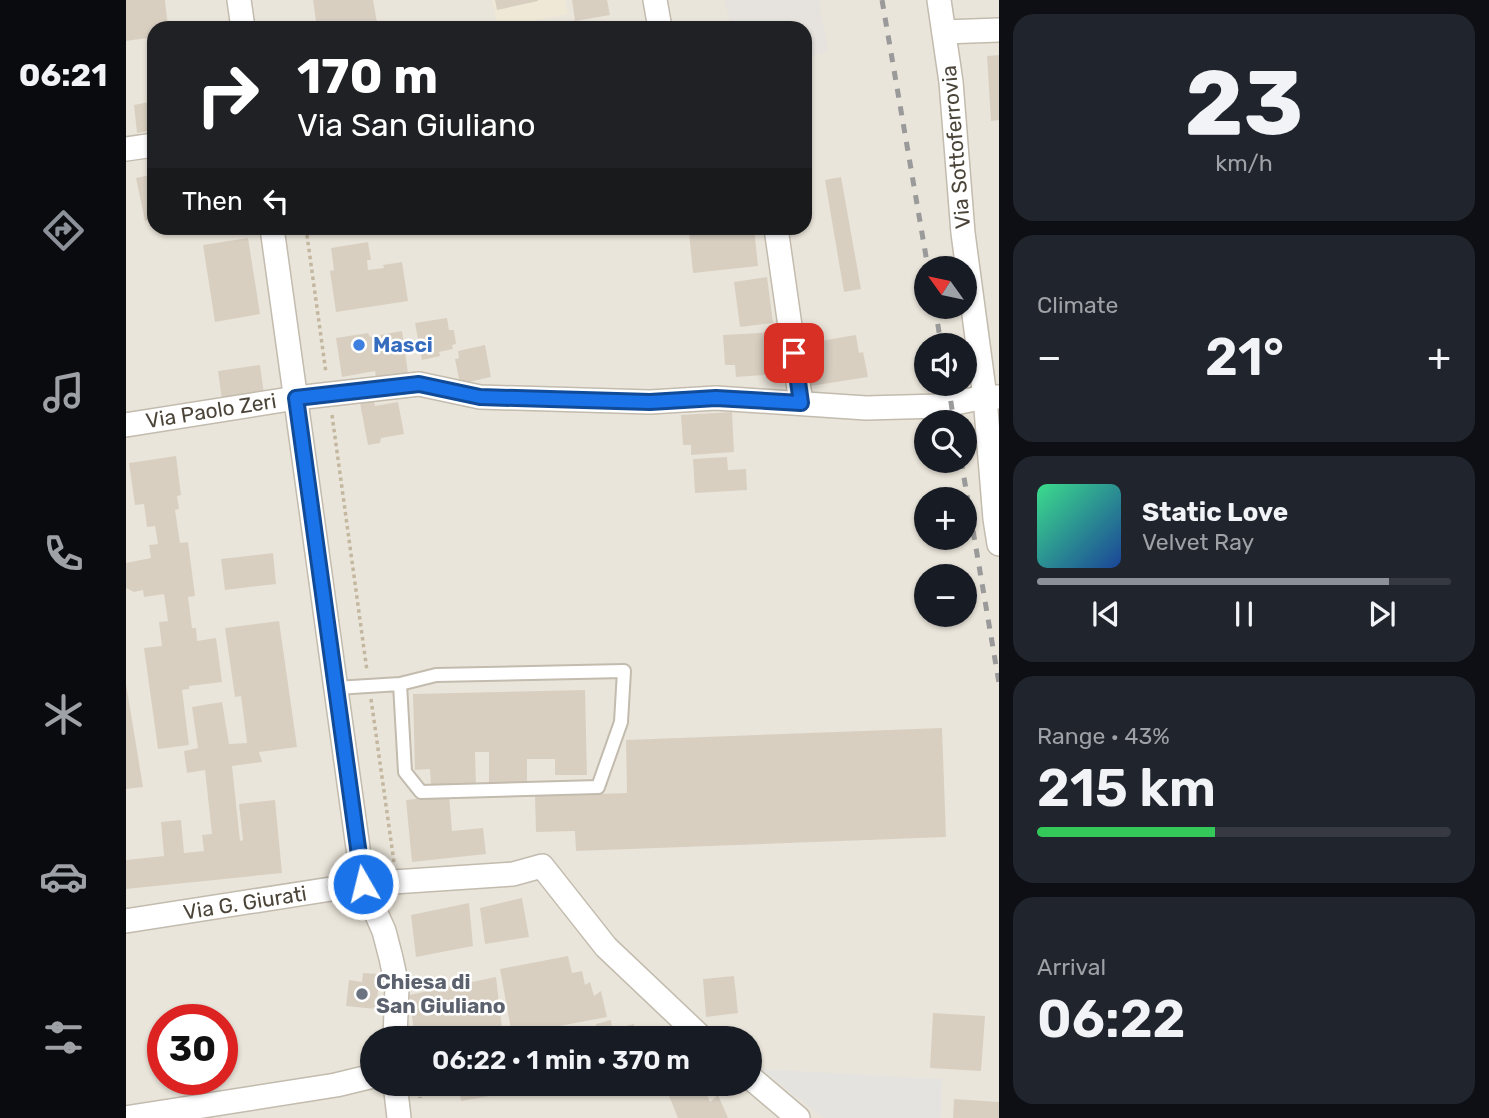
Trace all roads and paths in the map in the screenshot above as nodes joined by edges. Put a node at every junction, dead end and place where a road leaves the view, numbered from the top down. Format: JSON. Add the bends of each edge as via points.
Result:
{"nodes":[{"id":1,"x":239,"y":0,"type":"edge"},
{"id":2,"x":655,"y":0,"type":"edge"},
{"id":3,"x":939,"y":0,"type":"edge"},
{"id":4,"x":242,"y":21,"type":"edge"},
{"id":5,"x":659,"y":21,"type":"edge"},
{"id":6,"x":999,"y":30,"type":"edge"},
{"id":7,"x":944,"y":32,"type":"junction"},
{"id":8,"x":147,"y":146,"type":"edge"},
{"id":9,"x":126,"y":149,"type":"edge"},
{"id":10,"x":273,"y":235,"type":"edge"},
{"id":11,"x":307,"y":235,"type":"edge"},
{"id":12,"x":777,"y":235,"type":"edge"},
{"id":13,"x":329,"y":394,"type":"junction"},
{"id":14,"x":992,"y":397,"type":"edge"},
{"id":15,"x":296,"y":398,"type":"junction"},
{"id":16,"x":801,"y":403,"type":"junction"},
{"id":17,"x":126,"y":425,"type":"edge"},
{"id":18,"x":999,"y":544,"type":"edge"},
{"id":19,"x":400,"y":684,"type":"junction"},
{"id":20,"x":369,"y":686,"type":"junction"},
{"id":21,"x":336,"y":688,"type":"junction"},
{"id":22,"x":394,"y":865,"type":"dead end"},
{"id":23,"x":363,"y":884,"type":"junction"},
{"id":24,"x":126,"y":921,"type":"edge"},
{"id":25,"x":395,"y":1026,"type":"edge"},
{"id":26,"x":689,"y":1026,"type":"edge"},
{"id":27,"x":360,"y":1080,"type":"edge"},
{"id":28,"x":762,"y":1088,"type":"edge"},
{"id":29,"x":396,"y":1096,"type":"edge"},
{"id":30,"x":126,"y":1118,"type":"edge"},
{"id":31,"x":399,"y":1118,"type":"edge"},
{"id":32,"x":798,"y":1118,"type":"edge"}],
"edges":[{"from":1,"to":4,"type":"street"},
{"from":2,"to":5,"type":"street"},
{"from":3,"to":7,"type":"street","name":"Via Sottoferrovia"},
{"from":6,"to":7,"type":"street"},
{"from":7,"to":14,"type":"street","name":"Via Sottoferrovia","via":[[963,233]]},
{"from":8,"to":9,"type":"street"},
{"from":10,"to":15,"type":"street"},
{"from":11,"to":13,"type":"path"},
{"from":12,"to":16,"type":"street"},
{"from":13,"to":15,"type":"street","name":"Via Paolo Zeri"},
{"from":13,"to":16,"type":"street","name":"Via Paolo Zeri","via":[[419,384],[480,397]]},
{"from":13,"to":20,"type":"path"},
{"from":14,"to":16,"type":"street","name":"Via Paolo Zeri","via":[[897,408]]},
{"from":14,"to":18,"type":"street","name":"Via Sottoferrovia"},
{"from":15,"to":17,"type":"street","name":"Via Paolo Zeri"},
{"from":15,"to":21,"type":"street"},
{"from":19,"to":19,"type":"lane","via":[[405,772],[421,792],[598,788],[621,722],[624,671],[436,674]]},
{"from":19,"to":20,"type":"lane"},
{"from":20,"to":21,"type":"lane"},
{"from":20,"to":22,"type":"path"},
{"from":21,"to":23,"type":"street"},
{"from":23,"to":24,"type":"street","name":"Via G. Giurati"},
{"from":23,"to":25,"type":"street","via":[[391,958],[397,986]]},
{"from":23,"to":26,"type":"street","name":"Via G. Giurati","via":[[513,874],[542,866],[606,947]]},
{"from":27,"to":30,"type":"street"},
{"from":28,"to":32,"type":"street"},
{"from":29,"to":31,"type":"street"}]}
